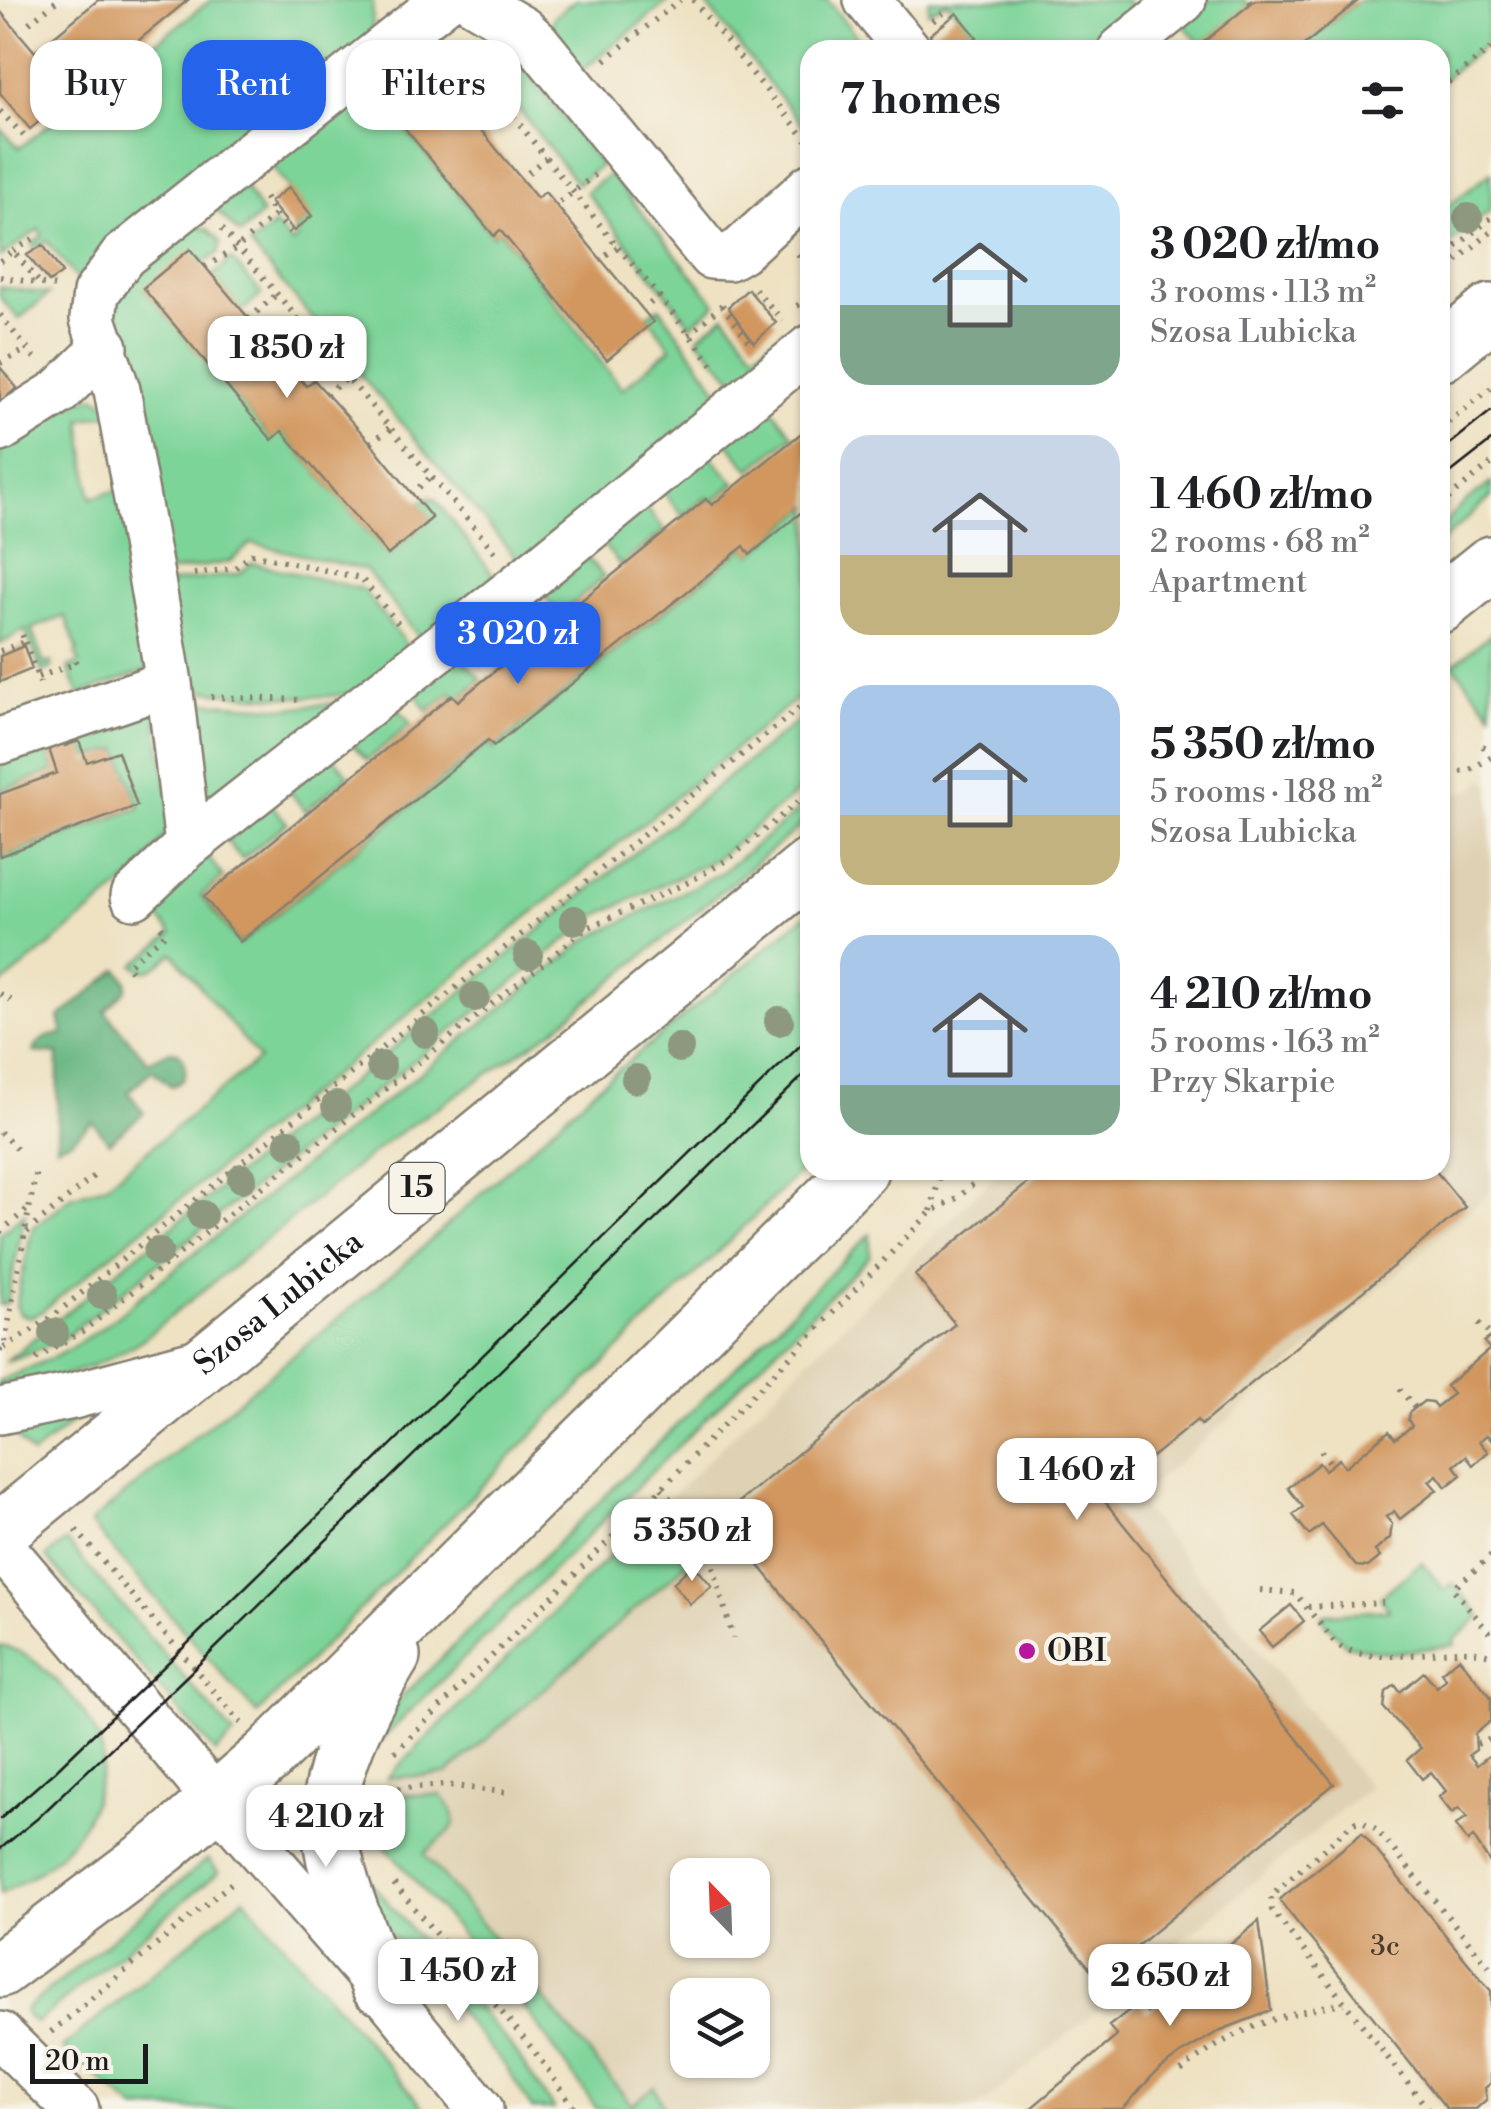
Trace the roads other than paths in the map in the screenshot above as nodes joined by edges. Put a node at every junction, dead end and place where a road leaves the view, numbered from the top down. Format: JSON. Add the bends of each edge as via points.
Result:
{"nodes":[{"id":1,"x":445,"y":0,"type":"edge"},
{"id":2,"x":472,"y":0,"type":"edge"},
{"id":3,"x":866,"y":0,"type":"edge"},
{"id":4,"x":1183,"y":0,"type":"edge"},
{"id":5,"x":900,"y":40,"type":"edge"},
{"id":6,"x":1133,"y":40,"type":"edge"},
{"id":7,"x":800,"y":199,"type":"edge"},
{"id":8,"x":1491,"y":312,"type":"edge"},
{"id":9,"x":1450,"y":346,"type":"edge"},
{"id":10,"x":105,"y":347,"type":"junction"},
{"id":11,"x":800,"y":356,"type":"edge"},
{"id":12,"x":0,"y":430,"type":"edge"},
{"id":13,"x":1491,"y":564,"type":"edge"},
{"id":14,"x":1450,"y":597,"type":"edge"},
{"id":15,"x":169,"y":689,"type":"junction"},
{"id":16,"x":0,"y":742,"type":"edge"},
{"id":17,"x":188,"y":844,"type":"junction"},
{"id":18,"x":800,"y":876,"type":"edge"},
{"id":19,"x":134,"y":896,"type":"dead end"},
{"id":20,"x":850,"y":1180,"type":"edge"},
{"id":21,"x":208,"y":1359,"type":"junction"},
{"id":22,"x":0,"y":1411,"type":"edge"},
{"id":23,"x":9,"y":1528,"type":"edge"},
{"id":24,"x":434,"y":1593,"type":"junction"},
{"id":25,"x":218,"y":1802,"type":"junction"},
{"id":26,"x":0,"y":1970,"type":"edge"},
{"id":27,"x":379,"y":1986,"type":"junction"},
{"id":28,"x":0,"y":2035,"type":"edge"},
{"id":29,"x":76,"y":2109,"type":"edge"},
{"id":30,"x":480,"y":2109,"type":"edge"}],
"edges":[{"from":1,"to":10,"type":"street","via":[[123,256],[96,293],[93,319]]},
{"from":2,"to":7,"type":"street","via":[[522,30],[704,249],[720,259],[739,269]]},
{"from":3,"to":5,"type":"street"},
{"from":4,"to":6,"type":"street"},
{"from":8,"to":9,"type":"main road"},
{"from":10,"to":12,"type":"street","via":[[59,392]]},
{"from":10,"to":15,"type":"street"},
{"from":11,"to":17,"type":"street"},
{"from":13,"to":14,"type":"main road"},
{"from":15,"to":16,"type":"street"},
{"from":15,"to":17,"type":"street"},
{"from":17,"to":19,"type":"street"},
{"from":18,"to":21,"type":"main road","name":"Szosa Lubicka","number":"15"},
{"from":20,"to":24,"type":"main road"},
{"from":21,"to":22,"type":"street"},
{"from":21,"to":23,"type":"main road","name":"Szosa Lubicka","number":"15"},
{"from":23,"to":25,"type":"street"},
{"from":24,"to":25,"type":"main road"},
{"from":24,"to":27,"type":"main road","via":[[389,1660],[344,1749],[329,1806],[334,1856]]},
{"from":25,"to":26,"type":"main road"},
{"from":25,"to":27,"type":"street"},
{"from":27,"to":30,"type":"street"},
{"from":28,"to":29,"type":"street"}]}
